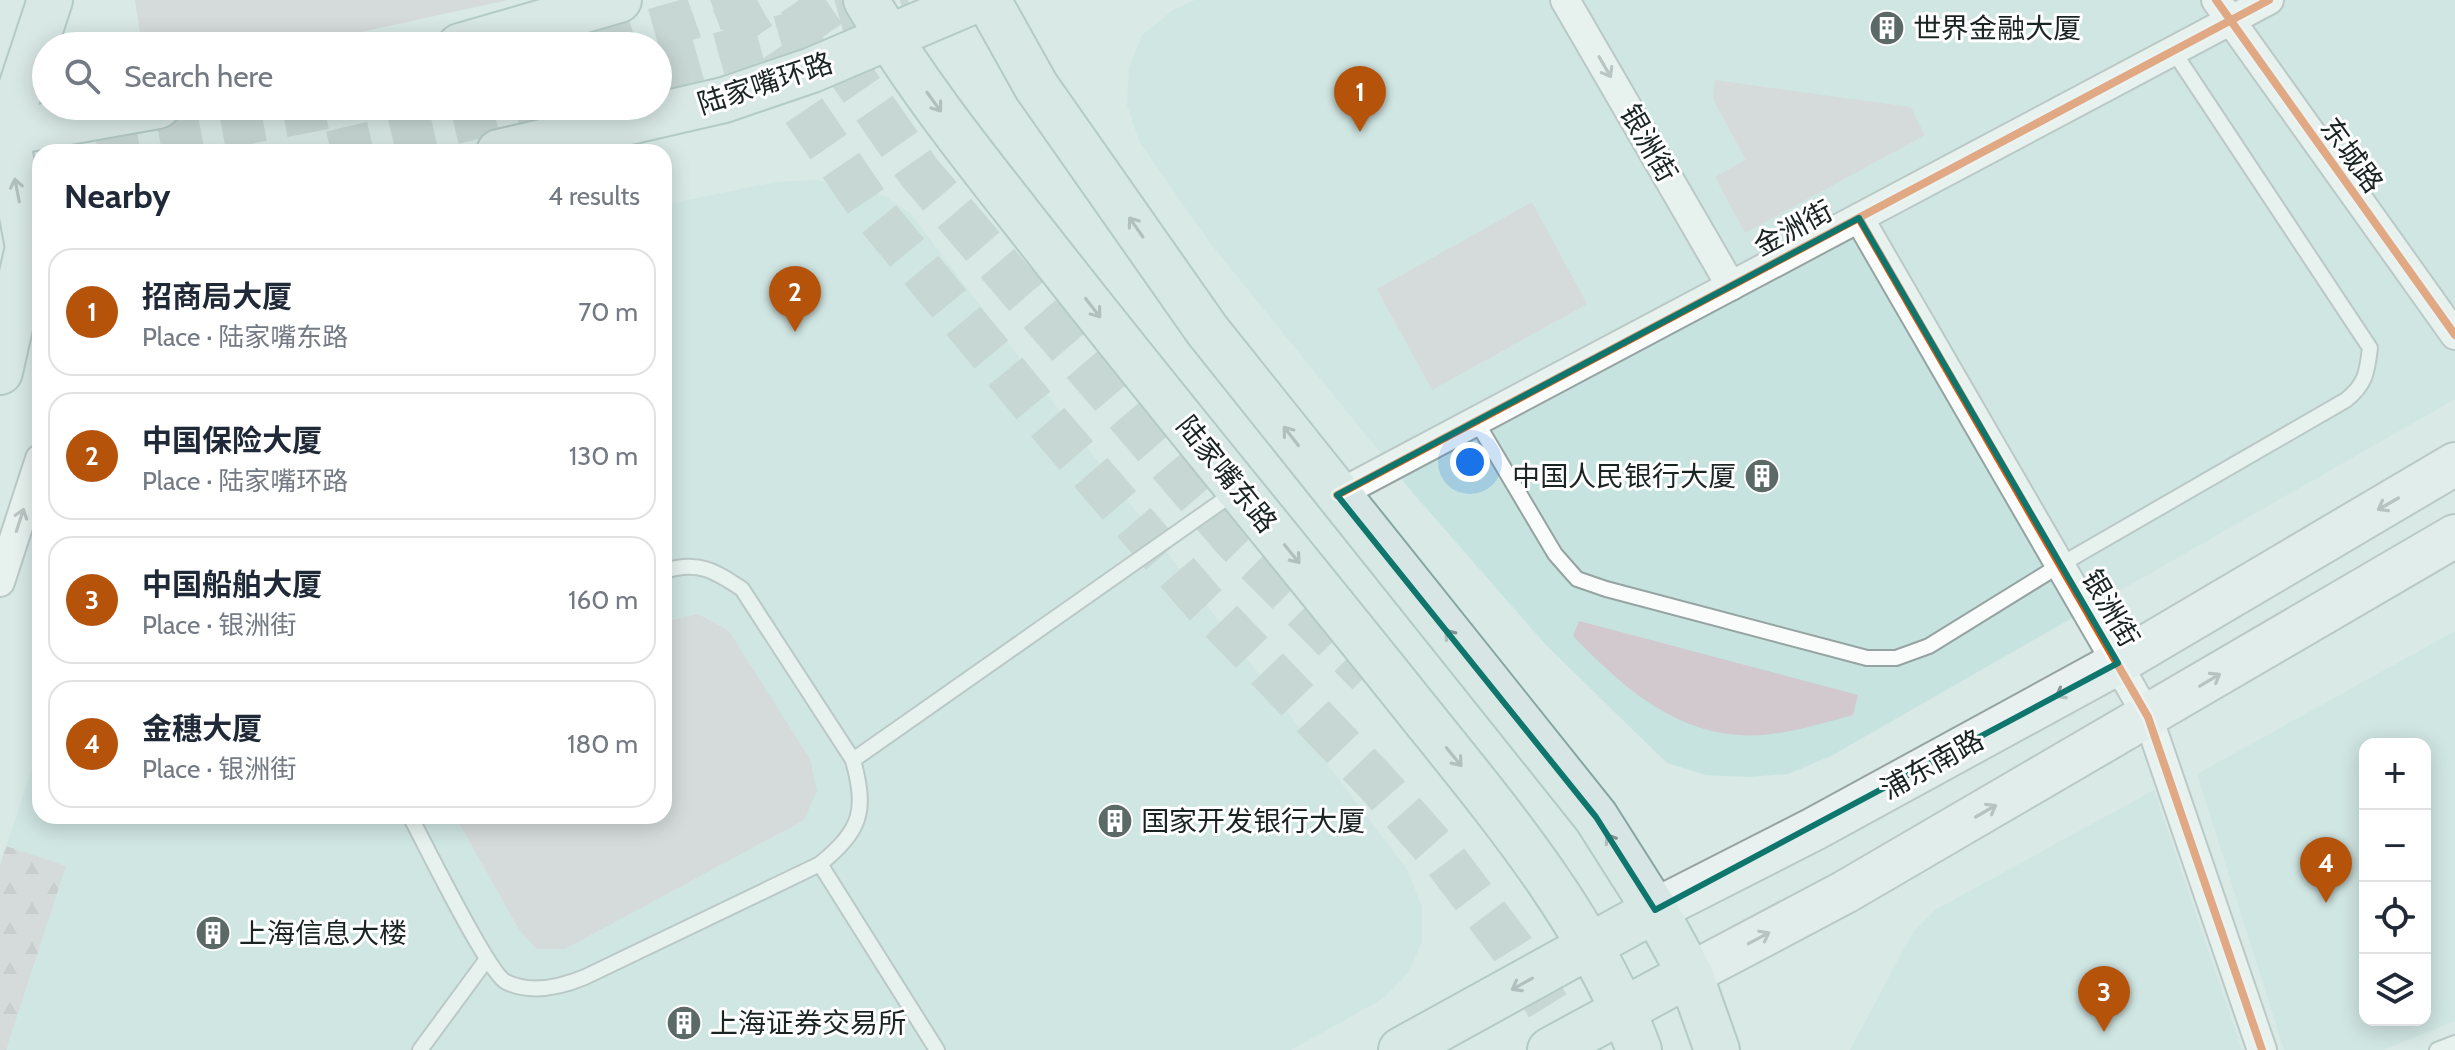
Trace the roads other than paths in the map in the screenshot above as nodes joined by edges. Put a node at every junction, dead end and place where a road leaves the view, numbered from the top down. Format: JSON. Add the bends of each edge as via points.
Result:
{"nodes":[{"id":1,"x":50,"y":0,"type":"edge"},
{"id":2,"x":619,"y":0,"type":"edge"},
{"id":3,"x":866,"y":0,"type":"edge"},
{"id":4,"x":976,"y":0,"type":"edge"},
{"id":5,"x":988,"y":0,"type":"edge"},
{"id":6,"x":1565,"y":0,"type":"edge"},
{"id":7,"x":2269,"y":0,"type":"edge"},
{"id":8,"x":2224,"y":11,"type":"edge"},
{"id":9,"x":39,"y":32,"type":"edge"},
{"id":10,"x":512,"y":32,"type":"edge"},
{"id":11,"x":889,"y":39,"type":"junction"},
{"id":12,"x":32,"y":52,"type":"edge"},
{"id":13,"x":2174,"y":52,"type":"junction"},
{"id":14,"x":672,"y":112,"type":"edge"},
{"id":15,"x":92,"y":120,"type":"edge"},
{"id":16,"x":637,"y":120,"type":"edge"},
{"id":17,"x":2,"y":139,"type":"edge"},
{"id":18,"x":534,"y":144,"type":"edge"},
{"id":19,"x":1859,"y":218,"type":"junction"},
{"id":20,"x":23,"y":248,"type":"edge"},
{"id":21,"x":1731,"y":286,"type":"junction"},
{"id":22,"x":2455,"y":335,"type":"edge"},
{"id":23,"x":0,"y":372,"type":"edge"},
{"id":24,"x":1476,"y":421,"type":"junction"},
{"id":25,"x":2455,"y":464,"type":"edge"},
{"id":26,"x":32,"y":484,"type":"edge"},
{"id":27,"x":1239,"y":489,"type":"junction"},
{"id":28,"x":1337,"y":495,"type":"junction"},
{"id":29,"x":2455,"y":536,"type":"edge"},
{"id":30,"x":2060,"y":565,"type":"junction"},
{"id":31,"x":672,"y":568,"type":"edge"},
{"id":32,"x":0,"y":582,"type":"edge"},
{"id":33,"x":2118,"y":663,"type":"junction"},
{"id":34,"x":2148,"y":717,"type":"junction"},
{"id":35,"x":853,"y":760,"type":"junction"},
{"id":36,"x":414,"y":824,"type":"edge"},
{"id":37,"x":820,"y":864,"type":"junction"},
{"id":38,"x":1655,"y":910,"type":"junction"},
{"id":39,"x":1590,"y":946,"type":"junction"},
{"id":40,"x":487,"y":959,"type":"junction"},
{"id":41,"x":1690,"y":974,"type":"junction"},
{"id":42,"x":1624,"y":1010,"type":"junction"},
{"id":43,"x":2455,"y":1043,"type":"edge"},
{"id":44,"x":420,"y":1050,"type":"edge"},
{"id":45,"x":937,"y":1050,"type":"edge"},
{"id":46,"x":1401,"y":1050,"type":"edge"},
{"id":47,"x":1550,"y":1050,"type":"edge"},
{"id":48,"x":1639,"y":1050,"type":"edge"},
{"id":49,"x":1717,"y":1050,"type":"edge"},
{"id":50,"x":2262,"y":1050,"type":"edge"},
{"id":51,"x":2437,"y":1050,"type":"edge"}],
"edges":[{"from":1,"to":9,"type":"main road"},
{"from":2,"to":10,"type":"main road"},
{"from":3,"to":11,"type":"main road","name":"陆家嘴东路"},
{"from":4,"to":11,"type":"main road","name":"陆家嘴环路"},
{"from":28,"to":5,"type":"main road","one_way":true,"via":[[1207,330],[1036,86]]},
{"from":6,"to":21,"type":"street","name":"银洲街","one_way":true},
{"from":7,"to":8,"type":"street","name":"金洲街"},
{"from":8,"to":13,"type":"street","name":"金洲街"},
{"from":8,"to":22,"type":"street","name":"东城路"},
{"from":11,"to":14,"type":"main road","name":"陆家嘴环路","via":[[724,100]]},
{"from":11,"to":27,"type":"main road","name":"陆家嘴东路","one_way":true,"via":[[959,137]]},
{"from":12,"to":17,"type":"main road"},
{"from":13,"to":19,"type":"street","name":"金洲街"},
{"from":13,"to":30,"type":"lane","via":[[2360,330],[2370,348],[2367,369],[2360,389],[2346,400]]},
{"from":15,"to":17,"type":"main road"},
{"from":16,"to":18,"type":"main road","name":"陆家嘴环路"},
{"from":20,"to":17,"type":"main road","one_way":true},
{"from":19,"to":21,"type":"street","name":"金洲街"},
{"from":19,"to":30,"type":"street","name":"银洲街"},
{"from":20,"to":23,"type":"main road"},
{"from":21,"to":24,"type":"street","name":"金洲街"},
{"from":24,"to":28,"type":"street","name":"金洲街"},
{"from":24,"to":30,"type":"lane","via":[[1555,554],[1577,579],[1867,658],[1896,658],[1929,646]]},
{"from":25,"to":33,"type":"main road","name":"浦东南路","one_way":true},
{"from":32,"to":26,"type":"street","one_way":true},
{"from":27,"to":35,"type":"lane"},
{"from":27,"to":39,"type":"main road","name":"陆家嘴东路","one_way":true,"via":[[1536,858]]},
{"from":38,"to":28,"type":"main road","one_way":true,"via":[[1596,817]]},
{"from":34,"to":29,"type":"main road","one_way":true},
{"from":30,"to":33,"type":"street","name":"银洲街"},
{"from":31,"to":35,"type":"lane","via":[[682,565],[716,572],[742,589]]},
{"from":33,"to":34,"type":"street","name":"银洲街"},
{"from":33,"to":38,"type":"main road","name":"浦东南路","one_way":true},
{"from":41,"to":34,"type":"main road","one_way":true,"via":[[1845,892]]},
{"from":34,"to":50,"type":"street","name":"银洲街"},
{"from":35,"to":37,"type":"lane","via":[[860,788],[859,817],[844,845]]},
{"from":36,"to":40,"type":"lane"},
{"from":37,"to":40,"type":"lane","via":[[561,987],[505,982]]},
{"from":37,"to":45,"type":"lane"},
{"from":38,"to":39,"type":"main road","name":"浦东南路"},
{"from":38,"to":41,"type":"main road"},
{"from":39,"to":42,"type":"main road","name":"陆家嘴东路"},
{"from":39,"to":46,"type":"main road","name":"浦东南路","one_way":true},
{"from":40,"to":44,"type":"lane"},
{"from":41,"to":42,"type":"main road"},
{"from":41,"to":49,"type":"main road"},
{"from":42,"to":47,"type":"main road"},
{"from":42,"to":48,"type":"main road","name":"陆家嘴东路"},
{"from":43,"to":51,"type":"lane"}]}
